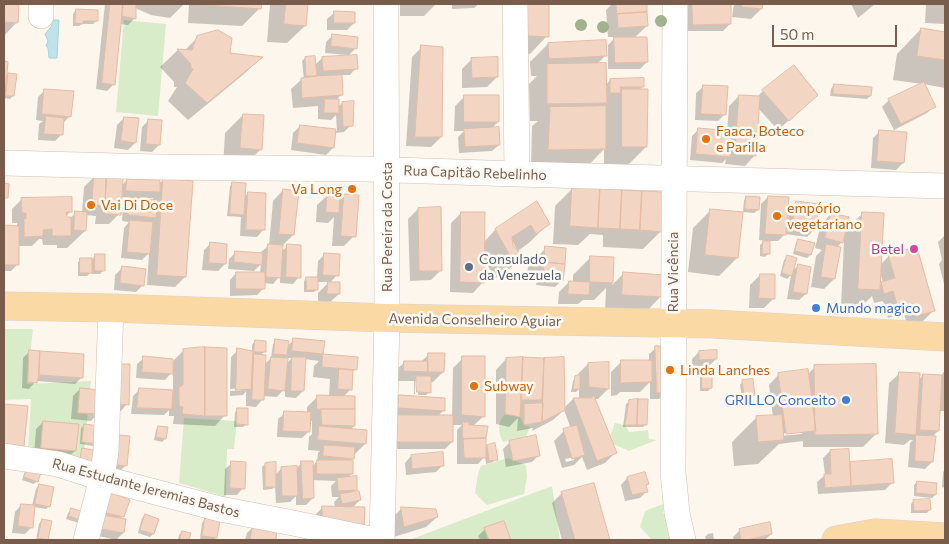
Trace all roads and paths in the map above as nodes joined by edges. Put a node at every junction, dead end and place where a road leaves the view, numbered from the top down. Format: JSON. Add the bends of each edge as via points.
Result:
{"nodes":[{"id":1,"x":386,"y":4,"type":"edge"},
{"id":2,"x":514,"y":4,"type":"edge"},
{"id":3,"x":675,"y":4,"type":"edge"},
{"id":4,"x":4,"y":163,"type":"edge"},
{"id":5,"x":386,"y":170,"type":"junction"},
{"id":6,"x":517,"y":174,"type":"junction"},
{"id":7,"x":674,"y":178,"type":"junction"},
{"id":8,"x":945,"y":186,"type":"edge"},
{"id":9,"x":4,"y":306,"type":"edge"},
{"id":10,"x":112,"y":308,"type":"junction"},
{"id":11,"x":388,"y":318,"type":"junction"},
{"id":12,"x":673,"y":324,"type":"junction"},
{"id":13,"x":945,"y":337,"type":"edge"},
{"id":14,"x":4,"y":456,"type":"edge"},
{"id":15,"x":102,"y":478,"type":"junction"},
{"id":16,"x":945,"y":537,"type":"edge"},
{"id":17,"x":86,"y":540,"type":"edge"},
{"id":18,"x":376,"y":540,"type":"edge"},
{"id":19,"x":382,"y":540,"type":"edge"},
{"id":20,"x":683,"y":540,"type":"edge"},
{"id":21,"x":836,"y":540,"type":"edge"}],
"edges":[{"from":1,"to":5,"type":"street","name":"Rua Pereira da Costa"},
{"from":2,"to":6,"type":"street"},
{"from":3,"to":7,"type":"street","name":"Rua Vicência"},
{"from":4,"to":5,"type":"street","name":"Rua Capitão Rebelinho"},
{"from":5,"to":6,"type":"street","name":"Rua Capitão Rebelinho"},
{"from":5,"to":11,"type":"street","name":"Rua Pereira da Costa"},
{"from":6,"to":7,"type":"street","name":"Rua Capitão Rebelinho"},
{"from":7,"to":8,"type":"street","name":"Rua Capitão Rebelinho"},
{"from":7,"to":12,"type":"street","name":"Rua Vicência"},
{"from":9,"to":10,"type":"main road","name":"Avenida Conselheiro Aguiar"},
{"from":10,"to":11,"type":"main road","name":"Avenida Conselheiro Aguiar"},
{"from":10,"to":15,"type":"street","via":[[108,423]]},
{"from":11,"to":12,"type":"main road","name":"Avenida Conselheiro Aguiar"},
{"from":11,"to":19,"type":"street","name":"Rua Pereira da Costa"},
{"from":12,"to":13,"type":"main road","name":"Avenida Conselheiro Aguiar"},
{"from":12,"to":20,"type":"street","name":"Rua Vicência","via":[[673,472]]},
{"from":14,"to":15,"type":"street","name":"Rua Estudante Jeremias Bastos","via":[[58,464]]},
{"from":15,"to":17,"type":"street"},
{"from":15,"to":18,"type":"street","name":"Rua Estudante Jeremias Bastos","via":[[220,509]]},
{"from":16,"to":21,"type":"main road","via":[[875,534]]}]}
